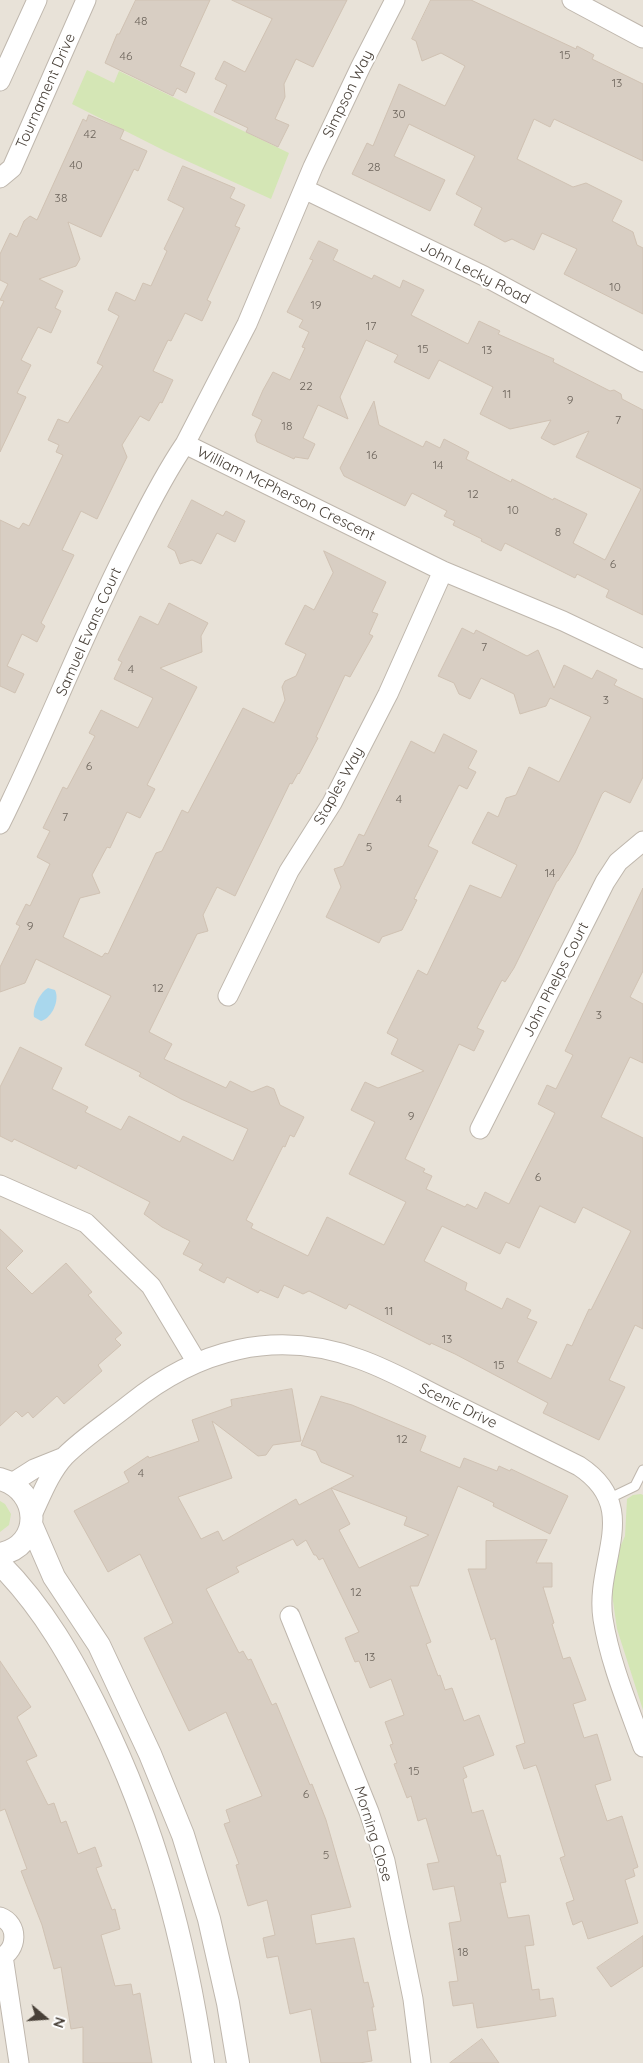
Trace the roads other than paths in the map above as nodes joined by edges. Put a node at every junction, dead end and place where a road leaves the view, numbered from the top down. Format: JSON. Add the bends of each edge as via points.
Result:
{"nodes":[{"id":1,"x":37,"y":0,"type":"edge"},
{"id":2,"x":86,"y":0,"type":"edge"},
{"id":3,"x":395,"y":0,"type":"edge"},
{"id":4,"x":572,"y":0,"type":"edge"},
{"id":5,"x":643,"y":38,"type":"edge"},
{"id":6,"x":0,"y":81,"type":"edge"},
{"id":7,"x":0,"y":178,"type":"edge"},
{"id":8,"x":304,"y":188,"type":"junction"},
{"id":9,"x":643,"y":362,"type":"edge"},
{"id":10,"x":185,"y":444,"type":"junction"},
{"id":11,"x":443,"y":571,"type":"junction"},
{"id":12,"x":643,"y":659,"type":"edge"},
{"id":13,"x":0,"y":824,"type":"edge"},
{"id":14,"x":643,"y":841,"type":"edge"},
{"id":15,"x":228,"y":996,"type":"dead end"},
{"id":16,"x":480,"y":1129,"type":"dead end"},
{"id":17,"x":0,"y":1185,"type":"edge"},
{"id":18,"x":196,"y":1361,"type":"junction"},
{"id":19,"x":65,"y":1456,"type":"junction"},
{"id":20,"x":643,"y":1470,"type":"edge"},
{"id":21,"x":5,"y":1480,"type":"edge"},
{"id":22,"x":641,"y":1483,"type":"edge"},
{"id":23,"x":610,"y":1498,"type":"junction"},
{"id":24,"x":31,"y":1520,"type":"junction"},
{"id":25,"x":0,"y":1554,"type":"edge"},
{"id":26,"x":0,"y":1564,"type":"edge"},
{"id":27,"x":290,"y":1616,"type":"dead end"},
{"id":28,"x":643,"y":1747,"type":"edge"},
{"id":29,"x":0,"y":1917,"type":"edge"},
{"id":30,"x":2,"y":1957,"type":"edge"},
{"id":31,"x":19,"y":2063,"type":"edge"},
{"id":32,"x":203,"y":2063,"type":"edge"},
{"id":33,"x":238,"y":2063,"type":"edge"},
{"id":34,"x":421,"y":2063,"type":"edge"}],
"edges":[{"from":1,"to":6,"type":"street"},
{"from":2,"to":7,"type":"street","name":"Tournament Drive","via":[[12,168]]},
{"from":3,"to":8,"type":"street","name":"Simpson Way"},
{"from":4,"to":5,"type":"street"},
{"from":8,"to":9,"type":"street","name":"John Lecky Road","via":[[484,276]]},
{"from":8,"to":10,"type":"street","name":"William McPherson Crescent","via":[[247,324]]},
{"from":10,"to":11,"type":"street","name":"William McPherson Crescent"},
{"from":10,"to":13,"type":"street","name":"Samuel Evans Court","via":[[157,490],[106,590]]},
{"from":11,"to":12,"type":"street","name":"William McPherson Crescent","via":[[563,621]]},
{"from":11,"to":15,"type":"street","name":"Staples Way","via":[[388,694],[332,803],[289,871]]},
{"from":14,"to":16,"type":"street","name":"John Phelps Court","via":[[618,862],[605,882]]},
{"from":17,"to":18,"type":"street","via":[[86,1223],[151,1286]]},
{"from":18,"to":19,"type":"street","name":"Scenic Drive","via":[[142,1394]]},
{"from":18,"to":23,"type":"street","name":"Scenic Drive","via":[[255,1346],[274,1345],[316,1348],[358,1358],[580,1466],[598,1480]]},
{"from":19,"to":21,"type":"street","name":"Scenic Drive"},
{"from":19,"to":24,"type":"street","name":"Scenic Drive"},
{"from":20,"to":22,"type":"lane"},
{"from":21,"to":24,"type":"street","via":[[26,1497]]},
{"from":22,"to":23,"type":"lane"},
{"from":23,"to":28,"type":"street","name":"Scenic Drive","via":[[616,1526],[602,1595],[603,1618],[614,1665]]},
{"from":24,"to":25,"type":"street","via":[[22,1543]]},
{"from":24,"to":33,"type":"street","via":[[54,1577],[99,1645],[150,1754],[183,1835],[209,1919]]},
{"from":26,"to":32,"type":"street","via":[[30,1595],[80,1674],[121,1758],[165,1879],[182,1944]]},
{"from":27,"to":34,"type":"street","name":"Morning Close","via":[[369,1812],[385,1861],[413,1999]]},
{"from":29,"to":30,"type":"street","via":[[10,1923],[14,1937],[9,1951]]},
{"from":30,"to":31,"type":"street"}]}
